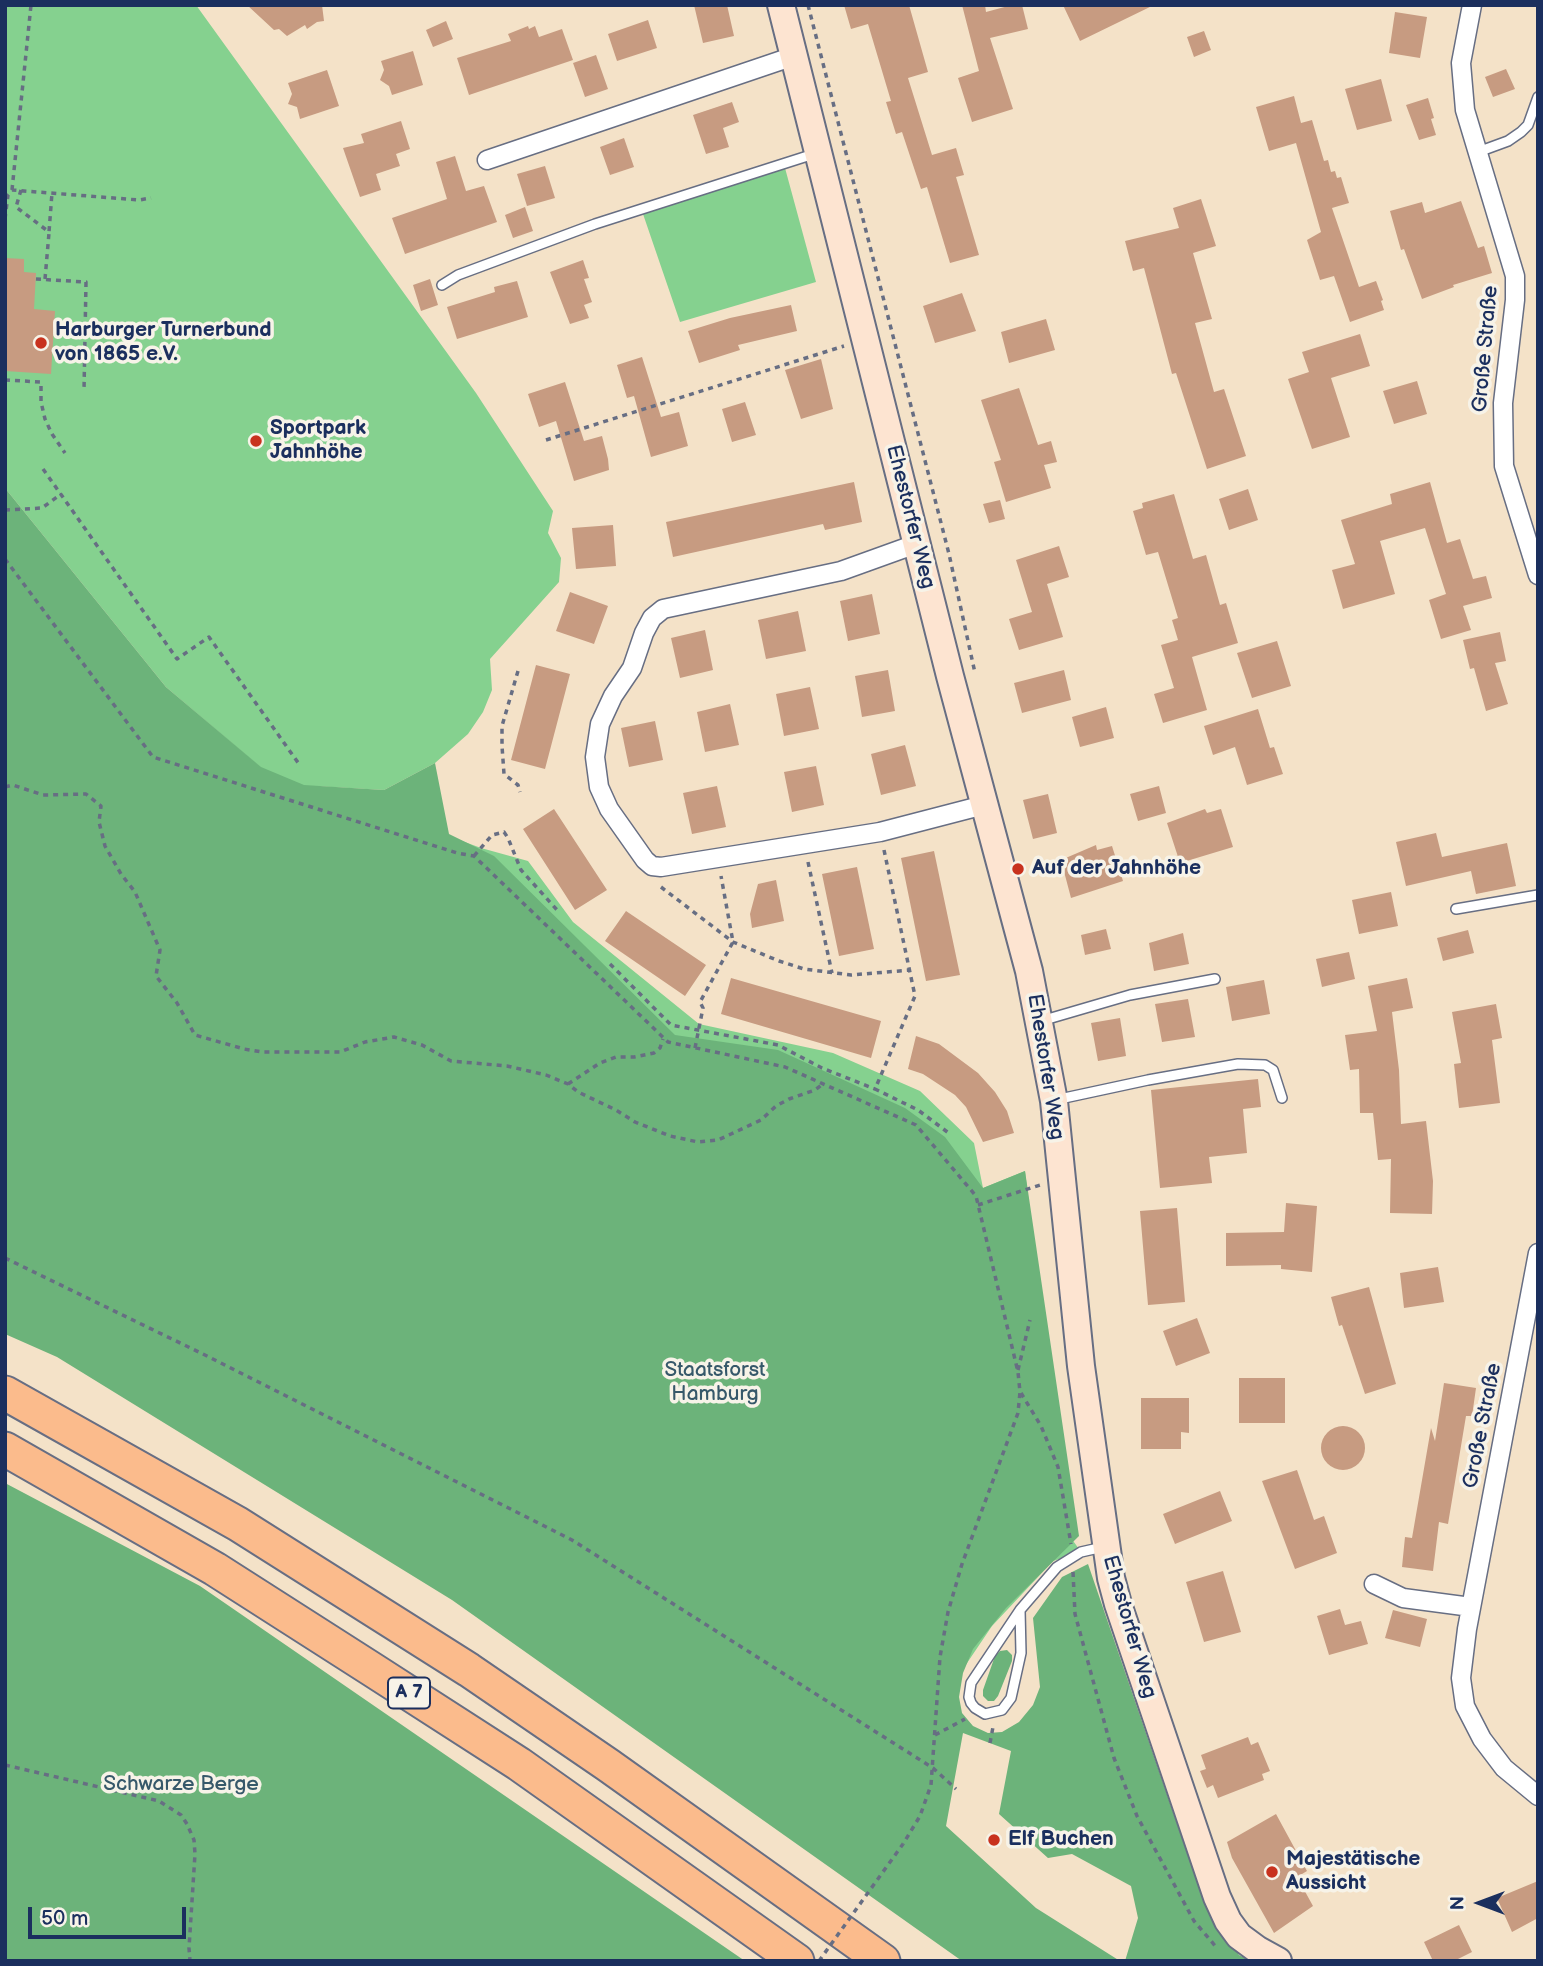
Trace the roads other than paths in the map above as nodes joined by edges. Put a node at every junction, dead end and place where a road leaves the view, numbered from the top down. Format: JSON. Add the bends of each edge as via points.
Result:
{"nodes":[{"id":1,"x":781,"y":5,"type":"edge"},
{"id":2,"x":1472,"y":5,"type":"edge"},
{"id":3,"x":794,"y":56,"type":"junction"},
{"id":4,"x":1538,"y":97,"type":"edge"},
{"id":5,"x":818,"y":152,"type":"junction"},
{"id":6,"x":1478,"y":152,"type":"junction"},
{"id":7,"x":487,"y":160,"type":"dead end"},
{"id":8,"x":442,"y":285,"type":"dead end"},
{"id":9,"x":916,"y":544,"type":"junction"},
{"id":10,"x":1538,"y":575,"type":"edge"},
{"id":11,"x":984,"y":806,"type":"junction"},
{"id":12,"x":1538,"y":895,"type":"edge"},
{"id":13,"x":1456,"y":909,"type":"dead end"},
{"id":14,"x":1215,"y":979,"type":"dead end"},
{"id":15,"x":1039,"y":1022,"type":"junction"},
{"id":16,"x":1282,"y":1098,"type":"dead end"},
{"id":17,"x":1054,"y":1101,"type":"junction"},
{"id":18,"x":1538,"y":1253,"type":"edge"},
{"id":19,"x":5,"y":1393,"type":"edge"},
{"id":20,"x":5,"y":1449,"type":"edge"},
{"id":21,"x":1105,"y":1546,"type":"junction"},
{"id":22,"x":1374,"y":1584,"type":"dead end"},
{"id":23,"x":1471,"y":1607,"type":"junction"},
{"id":24,"x":1020,"y":1610,"type":"junction"},
{"id":25,"x":1538,"y":1796,"type":"edge"},
{"id":26,"x":797,"y":1961,"type":"edge"},
{"id":27,"x":883,"y":1961,"type":"edge"},
{"id":28,"x":1278,"y":1961,"type":"edge"}],
"edges":[{"from":1,"to":3,"type":"main road","name":"Ehestorfer Weg"},
{"from":2,"to":6,"type":"street","name":"Große Straße","via":[[1461,78]]},
{"from":3,"to":5,"type":"main road","name":"Ehestorfer Weg"},
{"from":3,"to":7,"type":"street"},
{"from":4,"to":6,"type":"lane","via":[[1521,132]]},
{"from":5,"to":8,"type":"lane","via":[[595,224]]},
{"from":5,"to":9,"type":"main road","name":"Ehestorfer Weg"},
{"from":6,"to":10,"type":"street","name":"Große Straße","via":[[1514,276],[1503,403],[1504,466]]},
{"from":9,"to":11,"type":"main road","name":"Ehestorfer Weg"},
{"from":9,"to":11,"type":"street","via":[[841,571],[663,609],[652,618],[632,668],[600,724],[595,757],[602,797],[652,866],[676,866],[880,832]]},
{"from":11,"to":15,"type":"main road","name":"Ehestorfer Weg","via":[[1021,933]]},
{"from":12,"to":13,"type":"lane"},
{"from":14,"to":15,"type":"lane","via":[[1130,995]]},
{"from":15,"to":17,"type":"main road","name":"Ehestorfer Weg"},
{"from":16,"to":17,"type":"lane","via":[[1273,1070],[1265,1065],[1238,1064]]},
{"from":17,"to":21,"type":"main road","name":"Ehestorfer Weg"},
{"from":18,"to":23,"type":"street","name":"Große Straße"},
{"from":19,"to":27,"type":"highway","number":"A 7","via":[[238,1524],[469,1670]]},
{"from":20,"to":26,"type":"highway","number":"A 7","via":[[215,1569],[519,1764]]},
{"from":21,"to":24,"type":"lane","via":[[1073,1556],[1045,1578]]},
{"from":21,"to":28,"type":"main road","name":"Ehestorfer Weg","via":[[1118,1604],[1217,1897],[1239,1936]]},
{"from":22,"to":23,"type":"street","via":[[1404,1598]]},
{"from":23,"to":25,"type":"street","name":"Große Straße","via":[[1462,1664],[1465,1706],[1492,1754]]},
{"from":24,"to":24,"type":"lane","via":[[971,1682],[969,1697],[979,1712],[997,1713],[1011,1698],[1021,1653]]}]}
